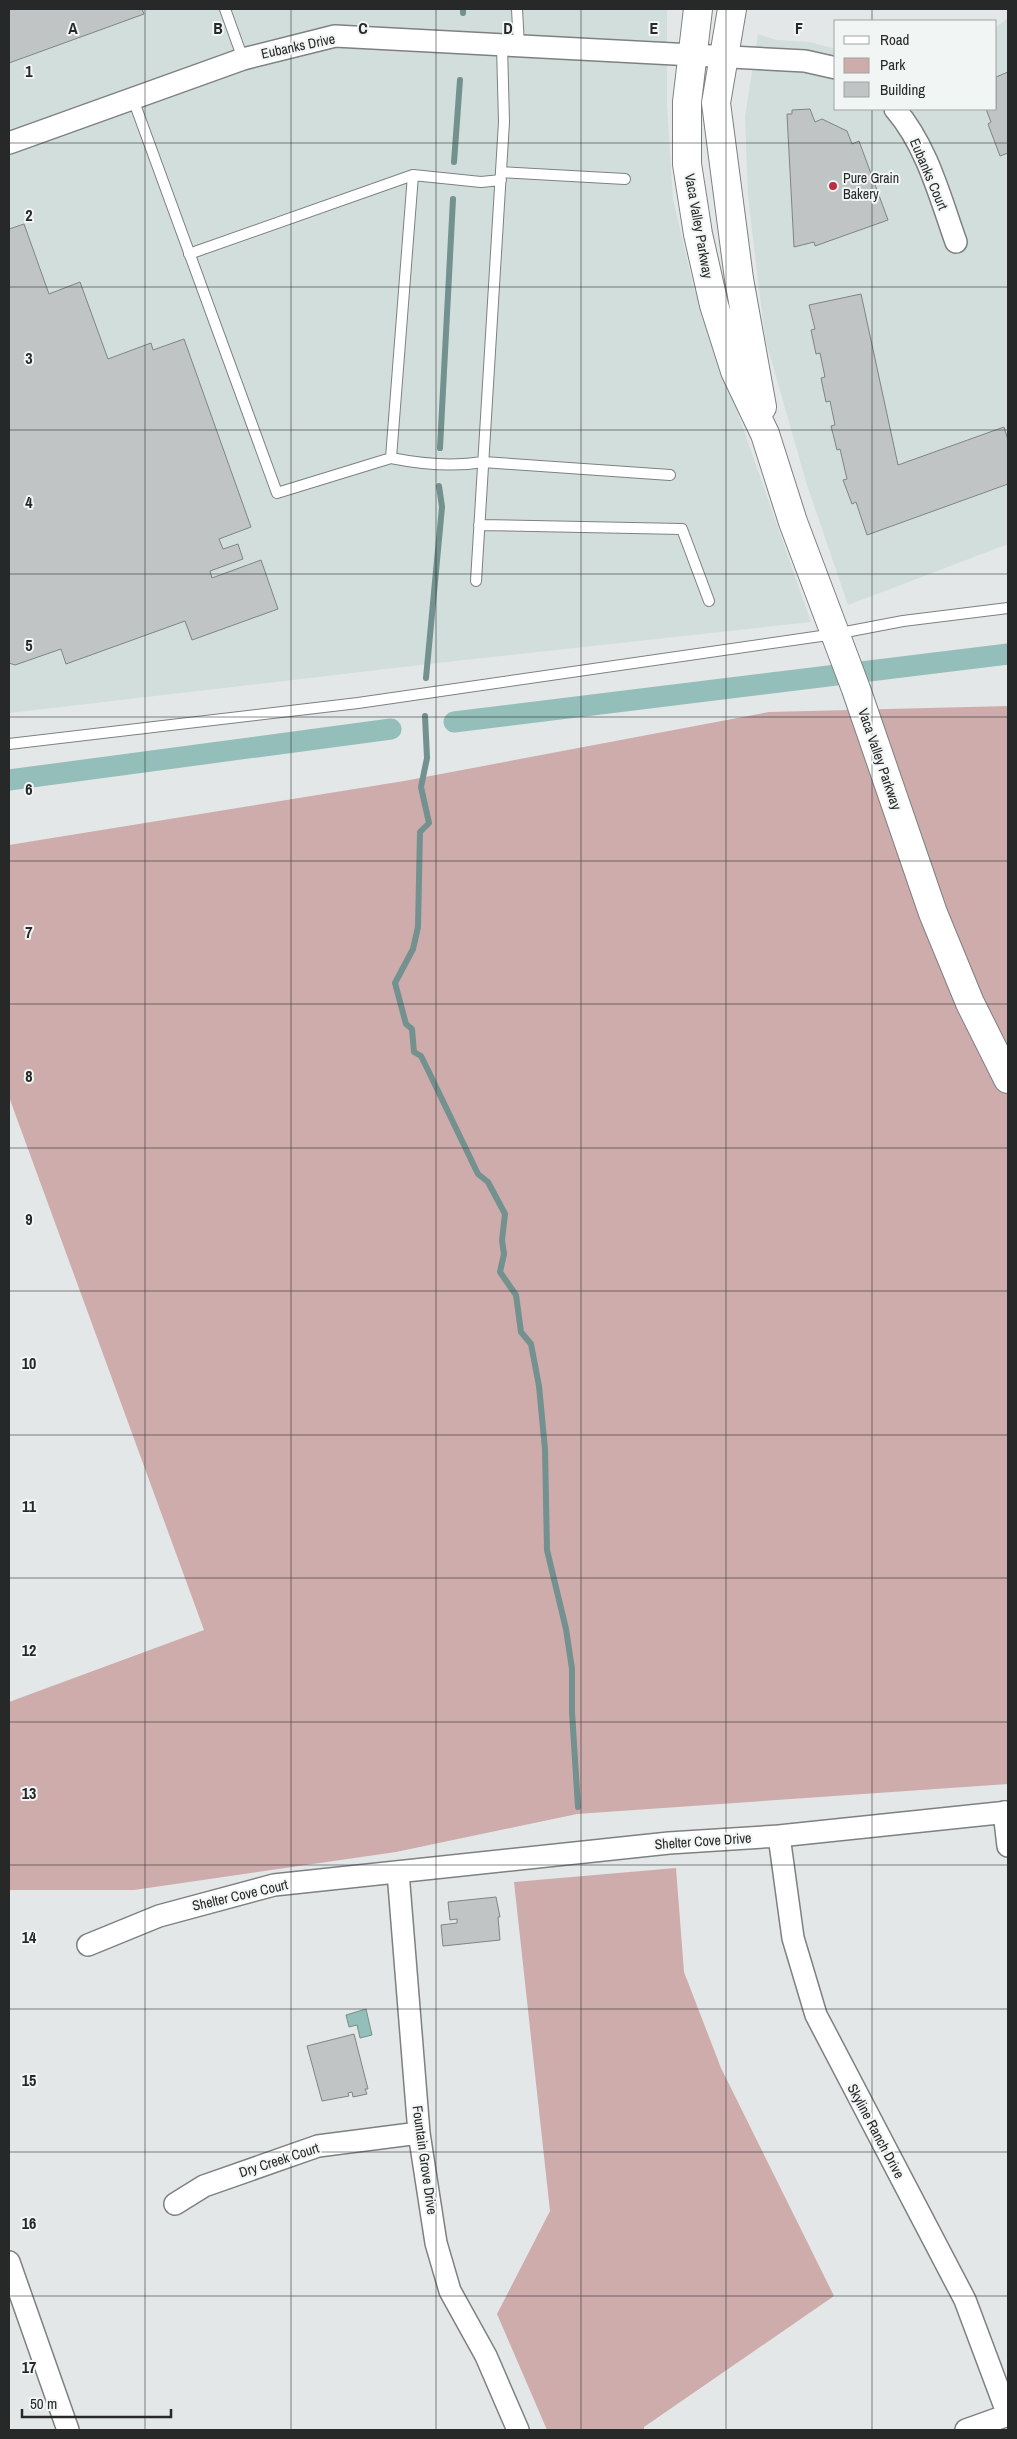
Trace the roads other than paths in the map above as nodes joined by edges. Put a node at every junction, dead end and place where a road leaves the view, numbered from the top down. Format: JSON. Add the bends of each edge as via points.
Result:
{"nodes":[{"id":1,"x":225,"y":9,"type":"edge"},
{"id":2,"x":517,"y":9,"type":"edge"},
{"id":3,"x":698,"y":9,"type":"edge"},
{"id":4,"x":732,"y":9,"type":"edge"},
{"id":5,"x":510,"y":46,"type":"junction"},
{"id":6,"x":693,"y":55,"type":"junction"},
{"id":7,"x":722,"y":57,"type":"junction"},
{"id":8,"x":243,"y":58,"type":"junction"},
{"id":9,"x":834,"y":68,"type":"edge"},
{"id":10,"x":133,"y":99,"type":"junction"},
{"id":11,"x":896,"y":110,"type":"edge"},
{"id":12,"x":9,"y":143,"type":"edge"},
{"id":13,"x":501,"y":175,"type":"junction"},
{"id":14,"x":413,"y":176,"type":"junction"},
{"id":15,"x":625,"y":179,"type":"dead end"},
{"id":16,"x":956,"y":242,"type":"dead end"},
{"id":17,"x":189,"y":254,"type":"junction"},
{"id":18,"x":765,"y":434,"type":"junction"},
{"id":19,"x":392,"y":458,"type":"junction"},
{"id":20,"x":483,"y":462,"type":"junction"},
{"id":21,"x":670,"y":475,"type":"dead end"},
{"id":22,"x":479,"y":525,"type":"junction"},
{"id":23,"x":476,"y":581,"type":"dead end"},
{"id":24,"x":709,"y":601,"type":"dead end"},
{"id":25,"x":1008,"y":608,"type":"edge"},
{"id":26,"x":837,"y":641,"type":"junction"},
{"id":27,"x":9,"y":744,"type":"edge"},
{"id":28,"x":1008,"y":1079,"type":"edge"},
{"id":29,"x":1006,"y":1812,"type":"edge"},
{"id":30,"x":779,"y":1836,"type":"junction"},
{"id":31,"x":1008,"y":1846,"type":"edge"},
{"id":32,"x":398,"y":1872,"type":"junction"},
{"id":33,"x":88,"y":1945,"type":"dead end"},
{"id":34,"x":420,"y":2133,"type":"junction"},
{"id":35,"x":175,"y":2204,"type":"dead end"},
{"id":36,"x":9,"y":2262,"type":"edge"},
{"id":37,"x":1008,"y":2415,"type":"edge"},
{"id":38,"x":68,"y":2430,"type":"edge"},
{"id":39,"x":518,"y":2430,"type":"edge"},
{"id":40,"x":966,"y":2430,"type":"edge"}],
"edges":[{"from":1,"to":8,"type":"lane"},
{"from":2,"to":5,"type":"lane"},
{"from":3,"to":6,"type":"street","name":"Vaca Valley Parkway"},
{"from":4,"to":7,"type":"street","name":"Vaca Valley Parkway"},
{"from":5,"to":6,"type":"street","name":"Eubanks Drive"},
{"from":5,"to":8,"type":"street","name":"Eubanks Drive","via":[[335,36]]},
{"from":5,"to":13,"type":"lane"},
{"from":6,"to":7,"type":"street","name":"Eubanks Drive"},
{"from":6,"to":18,"type":"street","name":"Vaca Valley Parkway","via":[[686,102],[687,164],[698,234],[714,305],[735,370]]},
{"from":7,"to":9,"type":"street","via":[[805,61]]},
{"from":7,"to":18,"type":"street","name":"Vaca Valley Parkway","via":[[716,103],[722,157]]},
{"from":8,"to":10,"type":"street","name":"Eubanks Drive"},
{"from":10,"to":12,"type":"street","name":"Eubanks Drive"},
{"from":10,"to":17,"type":"lane"},
{"from":11,"to":16,"type":"street","name":"Eubanks Court","via":[[916,138]]},
{"from":13,"to":14,"type":"lane","via":[[481,182]]},
{"from":13,"to":15,"type":"lane"},
{"from":13,"to":20,"type":"lane"},
{"from":14,"to":17,"type":"lane"},
{"from":14,"to":19,"type":"lane"},
{"from":17,"to":19,"type":"lane","via":[[277,493]]},
{"from":18,"to":26,"type":"street","name":"Vaca Valley Parkway"},
{"from":19,"to":20,"type":"lane","via":[[466,465]]},
{"from":20,"to":21,"type":"lane"},
{"from":20,"to":22,"type":"lane"},
{"from":22,"to":23,"type":"lane"},
{"from":22,"to":24,"type":"lane","via":[[682,529]]},
{"from":25,"to":26,"type":"lane","via":[[903,621]]},
{"from":26,"to":27,"type":"lane"},
{"from":26,"to":28,"type":"street","name":"Vaca Valley Parkway","via":[[933,913],[970,1003]]},
{"from":29,"to":30,"type":"street","name":"Shelter Cove Drive"},
{"from":29,"to":31,"type":"street"},
{"from":30,"to":32,"type":"street","name":"Shelter Cove Drive","via":[[669,1843]]},
{"from":30,"to":37,"type":"street","name":"Skyline Ranch Drive","via":[[794,1938],[816,2015],[965,2300]]},
{"from":32,"to":33,"type":"street","name":"Shelter Cove Court","via":[[274,1885],[231,1895],[159,1916]]},
{"from":32,"to":34,"type":"street","name":"Fountain Grove Drive"},
{"from":34,"to":35,"type":"street","name":"Dry Creek Court","via":[[318,2146],[204,2186]]},
{"from":34,"to":39,"type":"street","name":"Fountain Grove Drive","via":[[436,2243],[450,2291],[486,2356]]},
{"from":36,"to":38,"type":"street"},
{"from":37,"to":40,"type":"street"}]}
